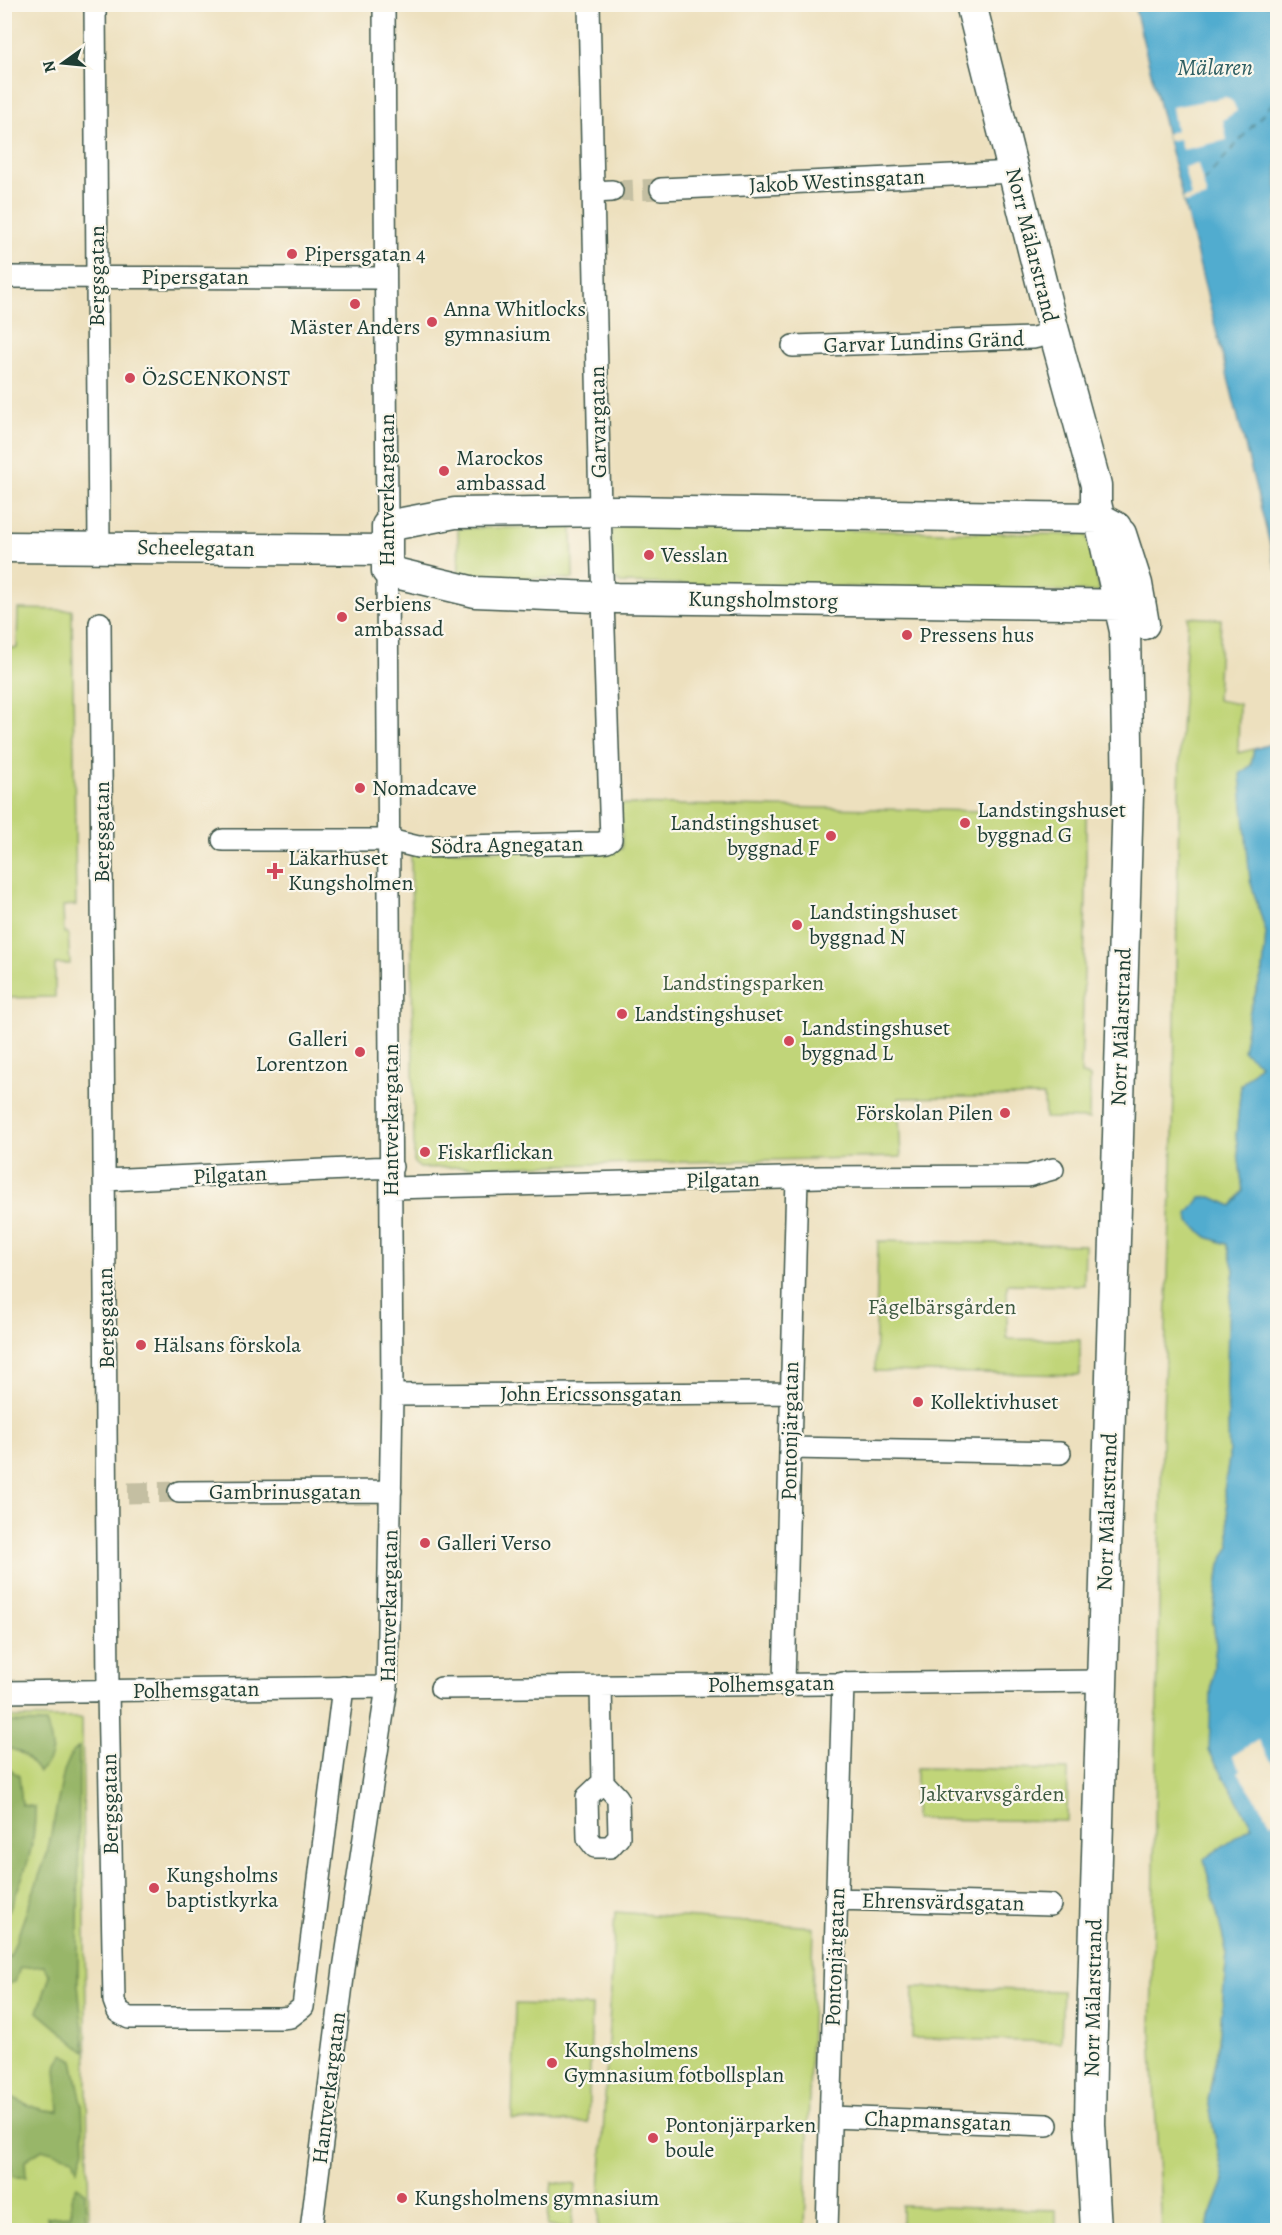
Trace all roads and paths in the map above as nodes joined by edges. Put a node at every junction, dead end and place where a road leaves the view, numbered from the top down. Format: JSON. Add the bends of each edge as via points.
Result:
{"nodes":[{"id":1,"x":95,"y":4,"type":"edge"},
{"id":2,"x":384,"y":4,"type":"edge"},
{"id":3,"x":589,"y":4,"type":"edge"},
{"id":4,"x":971,"y":4,"type":"edge"},
{"id":5,"x":1014,"y":172,"type":"junction"},
{"id":6,"x":661,"y":189,"type":"tunnel mouth"},
{"id":7,"x":97,"y":276,"type":"junction"},
{"id":8,"x":4,"y":277,"type":"edge"},
{"id":9,"x":386,"y":278,"type":"junction"},
{"id":10,"x":1055,"y":333,"type":"junction"},
{"id":11,"x":793,"y":346,"type":"dead end"},
{"id":12,"x":600,"y":511,"type":"junction"},
{"id":13,"x":1109,"y":524,"type":"junction"},
{"id":14,"x":4,"y":547,"type":"edge"},
{"id":15,"x":99,"y":547,"type":"junction"},
{"id":16,"x":387,"y":549,"type":"junction"},
{"id":17,"x":603,"y":597,"type":"junction"},
{"id":18,"x":1130,"y":606,"type":"junction"},
{"id":19,"x":100,"y":623,"type":"dead end"},
{"id":20,"x":611,"y":839,"type":"joint"},
{"id":21,"x":223,"y":840,"type":"dead end"},
{"id":22,"x":389,"y":840,"type":"junction"},
{"id":23,"x":1053,"y":1169,"type":"dead end"},
{"id":24,"x":392,"y":1178,"type":"junction"},
{"id":25,"x":797,"y":1178,"type":"junction"},
{"id":26,"x":104,"y":1180,"type":"junction"},
{"id":27,"x":791,"y":1393,"type":"junction"},
{"id":28,"x":392,"y":1395,"type":"junction"},
{"id":29,"x":790,"y":1448,"type":"junction"},
{"id":30,"x":1059,"y":1453,"type":"dead end"},
{"id":31,"x":391,"y":1491,"type":"junction"},
{"id":32,"x":179,"y":1492,"type":"tunnel mouth"},
{"id":33,"x":1102,"y":1681,"type":"junction"},
{"id":34,"x":843,"y":1683,"type":"junction"},
{"id":35,"x":784,"y":1684,"type":"junction"},
{"id":36,"x":601,"y":1686,"type":"junction"},
{"id":37,"x":343,"y":1687,"type":"junction"},
{"id":38,"x":387,"y":1687,"type":"junction"},
{"id":39,"x":441,"y":1688,"type":"dead end"},
{"id":40,"x":108,"y":1691,"type":"junction"},
{"id":41,"x":4,"y":1692,"type":"edge"},
{"id":42,"x":603,"y":1782,"type":"dead end"},
{"id":43,"x":836,"y":1899,"type":"junction"},
{"id":44,"x":1050,"y":1905,"type":"dead end"},
{"id":45,"x":118,"y":2012,"type":"joint"},
{"id":46,"x":830,"y":2117,"type":"junction"},
{"id":47,"x":1047,"y":2124,"type":"dead end"},
{"id":48,"x":311,"y":2230,"type":"edge"},
{"id":49,"x":827,"y":2230,"type":"edge"},
{"id":50,"x":1096,"y":2230,"type":"edge"}],
"edges":[{"from":1,"to":7,"type":"street","name":"Bergsgatan"},
{"from":2,"to":9,"type":"street","name":"Hantverkargatan"},
{"from":3,"to":12,"type":"street","name":"Garvargatan","via":[[603,192]]},
{"from":4,"to":5,"type":"street","name":"Norr Mälarstrand"},
{"from":5,"to":6,"type":"street","name":"Jakob Westinsgatan"},
{"from":5,"to":10,"type":"street","name":"Norr Mälarstrand"},
{"from":7,"to":8,"type":"street","name":"Pipersgatan"},
{"from":7,"to":9,"type":"street","name":"Pipersgatan"},
{"from":7,"to":15,"type":"street","name":"Bergsgatan"},
{"from":9,"to":16,"type":"street","name":"Hantverkargatan"},
{"from":10,"to":11,"type":"street","name":"Garvar Lundins Gränd","via":[[1034,339]]},
{"from":10,"to":13,"type":"street","name":"Norr Mälarstrand","via":[[1096,485],[1096,503]]},
{"from":12,"to":13,"type":"street"},
{"from":12,"to":16,"type":"street","via":[[455,513]]},
{"from":12,"to":17,"type":"street","name":"Garvargatan"},
{"from":13,"to":18,"type":"street","name":"Norr Mälarstrand"},
{"from":14,"to":15,"type":"street","name":"Scheelegatan"},
{"from":15,"to":16,"type":"street","name":"Scheelegatan"},
{"from":16,"to":17,"type":"street","name":"Kungsholmstorg","via":[[475,592]]},
{"from":16,"to":22,"type":"street","name":"Hantverkargatan"},
{"from":17,"to":18,"type":"street","name":"Kungsholmstorg"},
{"from":17,"to":20,"type":"street","name":"Garvargatan"},
{"from":18,"to":33,"type":"street","name":"Norr Mälarstrand","via":[[1125,631],[1128,794]]},
{"from":19,"to":26,"type":"street","name":"Bergsgatan"},
{"from":20,"to":22,"type":"street","name":"Södra Agnegatan","via":[[600,843],[418,847]]},
{"from":21,"to":22,"type":"street","name":"Södra Agnegatan"},
{"from":22,"to":24,"type":"street","name":"Hantverkargatan"},
{"from":23,"to":25,"type":"street","name":"Pilgatan","via":[[1028,1176]]},
{"from":24,"to":25,"type":"street","name":"Pilgatan"},
{"from":24,"to":26,"type":"street","name":"Pilgatan"},
{"from":24,"to":28,"type":"street","name":"Hantverkargatan"},
{"from":25,"to":27,"type":"street","name":"Pontonjärgatan"},
{"from":26,"to":40,"type":"street","name":"Bergsgatan","via":[[118,1493]]},
{"from":27,"to":28,"type":"street","name":"John Ericssonsgatan"},
{"from":27,"to":29,"type":"street","name":"Pontonjärgatan"},
{"from":28,"to":31,"type":"street","name":"Hantverkargatan"},
{"from":29,"to":30,"type":"street"},
{"from":29,"to":35,"type":"street","name":"Pontonjärgatan"},
{"from":31,"to":32,"type":"street","name":"Gambrinusgatan"},
{"from":31,"to":38,"type":"street","name":"Hantverkargatan"},
{"from":33,"to":34,"type":"street","name":"Polhemsgatan"},
{"from":33,"to":50,"type":"street","name":"Norr Mälarstrand","via":[[1090,2124]]},
{"from":34,"to":35,"type":"street","name":"Polhemsgatan"},
{"from":34,"to":43,"type":"street","name":"Pontonjärgatan"},
{"from":35,"to":36,"type":"street","name":"Polhemsgatan"},
{"from":36,"to":39,"type":"street","name":"Polhemsgatan"},
{"from":36,"to":42,"type":"street"},
{"from":37,"to":38,"type":"street","name":"Polhemsgatan"},
{"from":37,"to":40,"type":"street","name":"Polhemsgatan"},
{"from":37,"to":45,"type":"street","name":"Hantverkargatan","via":[[303,2007],[290,2017],[129,2018]]},
{"from":38,"to":48,"type":"street","name":"Hantverkargatan","via":[[344,1969]]},
{"from":40,"to":41,"type":"street","name":"Polhemsgatan"},
{"from":40,"to":45,"type":"street","name":"Bergsgatan","via":[[114,2001]]},
{"from":43,"to":44,"type":"street","name":"Ehrensvärdsgatan"},
{"from":43,"to":46,"type":"street","name":"Pontonjärgatan"},
{"from":46,"to":47,"type":"street","name":"Chapmansgatan"},
{"from":46,"to":49,"type":"street","name":"Pontonjärgatan"}]}
